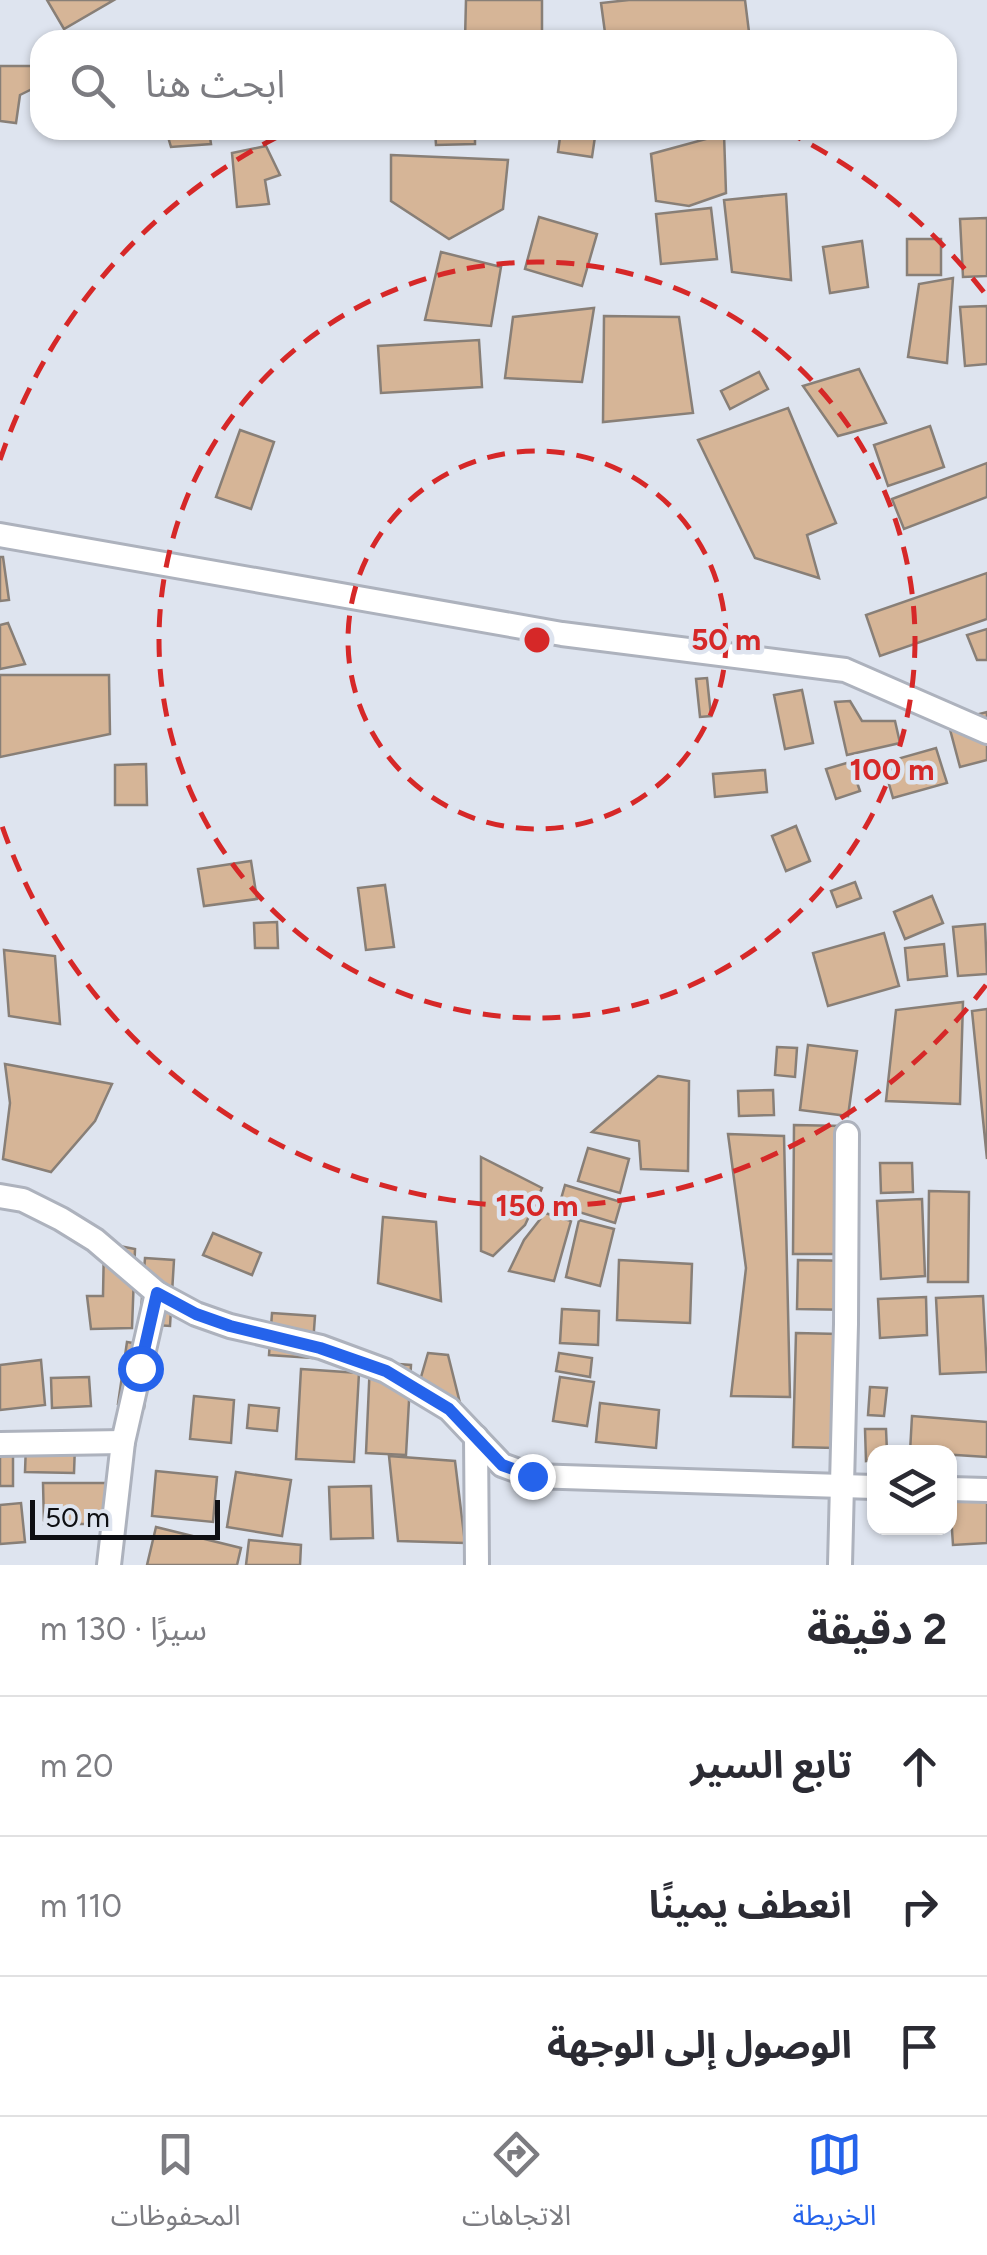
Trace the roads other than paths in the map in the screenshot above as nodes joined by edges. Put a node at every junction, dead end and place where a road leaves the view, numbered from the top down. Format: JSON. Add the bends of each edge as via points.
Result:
{"nodes":[{"id":1,"x":0,"y":535,"type":"edge"},
{"id":2,"x":987,"y":732,"type":"edge"},
{"id":3,"x":847,"y":1134,"type":"dead end"},
{"id":4,"x":0,"y":1196,"type":"edge"},
{"id":5,"x":157,"y":1293,"type":"junction"},
{"id":6,"x":476,"y":1437,"type":"junction"},
{"id":7,"x":123,"y":1442,"type":"junction"},
{"id":8,"x":0,"y":1444,"type":"edge"},
{"id":9,"x":840,"y":1486,"type":"junction"},
{"id":10,"x":867,"y":1487,"type":"edge"},
{"id":11,"x":957,"y":1489,"type":"edge"},
{"id":12,"x":987,"y":1490,"type":"edge"},
{"id":13,"x":109,"y":1565,"type":"edge"},
{"id":14,"x":478,"y":1565,"type":"edge"},
{"id":15,"x":840,"y":1565,"type":"edge"}],
"edges":[{"from":1,"to":2,"type":"street","via":[[562,634],[844,670]]},
{"from":3,"to":9,"type":"street"},
{"from":4,"to":5,"type":"street","via":[[23,1200],[95,1240]]},
{"from":5,"to":6,"type":"street","via":[[230,1326],[386,1371],[449,1409]]},
{"from":5,"to":7,"type":"street"},
{"from":6,"to":9,"type":"street","via":[[502,1465],[532,1476]]},
{"from":6,"to":14,"type":"street"},
{"from":7,"to":8,"type":"street"},
{"from":7,"to":13,"type":"street"},
{"from":9,"to":10,"type":"street"},
{"from":9,"to":15,"type":"street"},
{"from":11,"to":12,"type":"street"}]}
